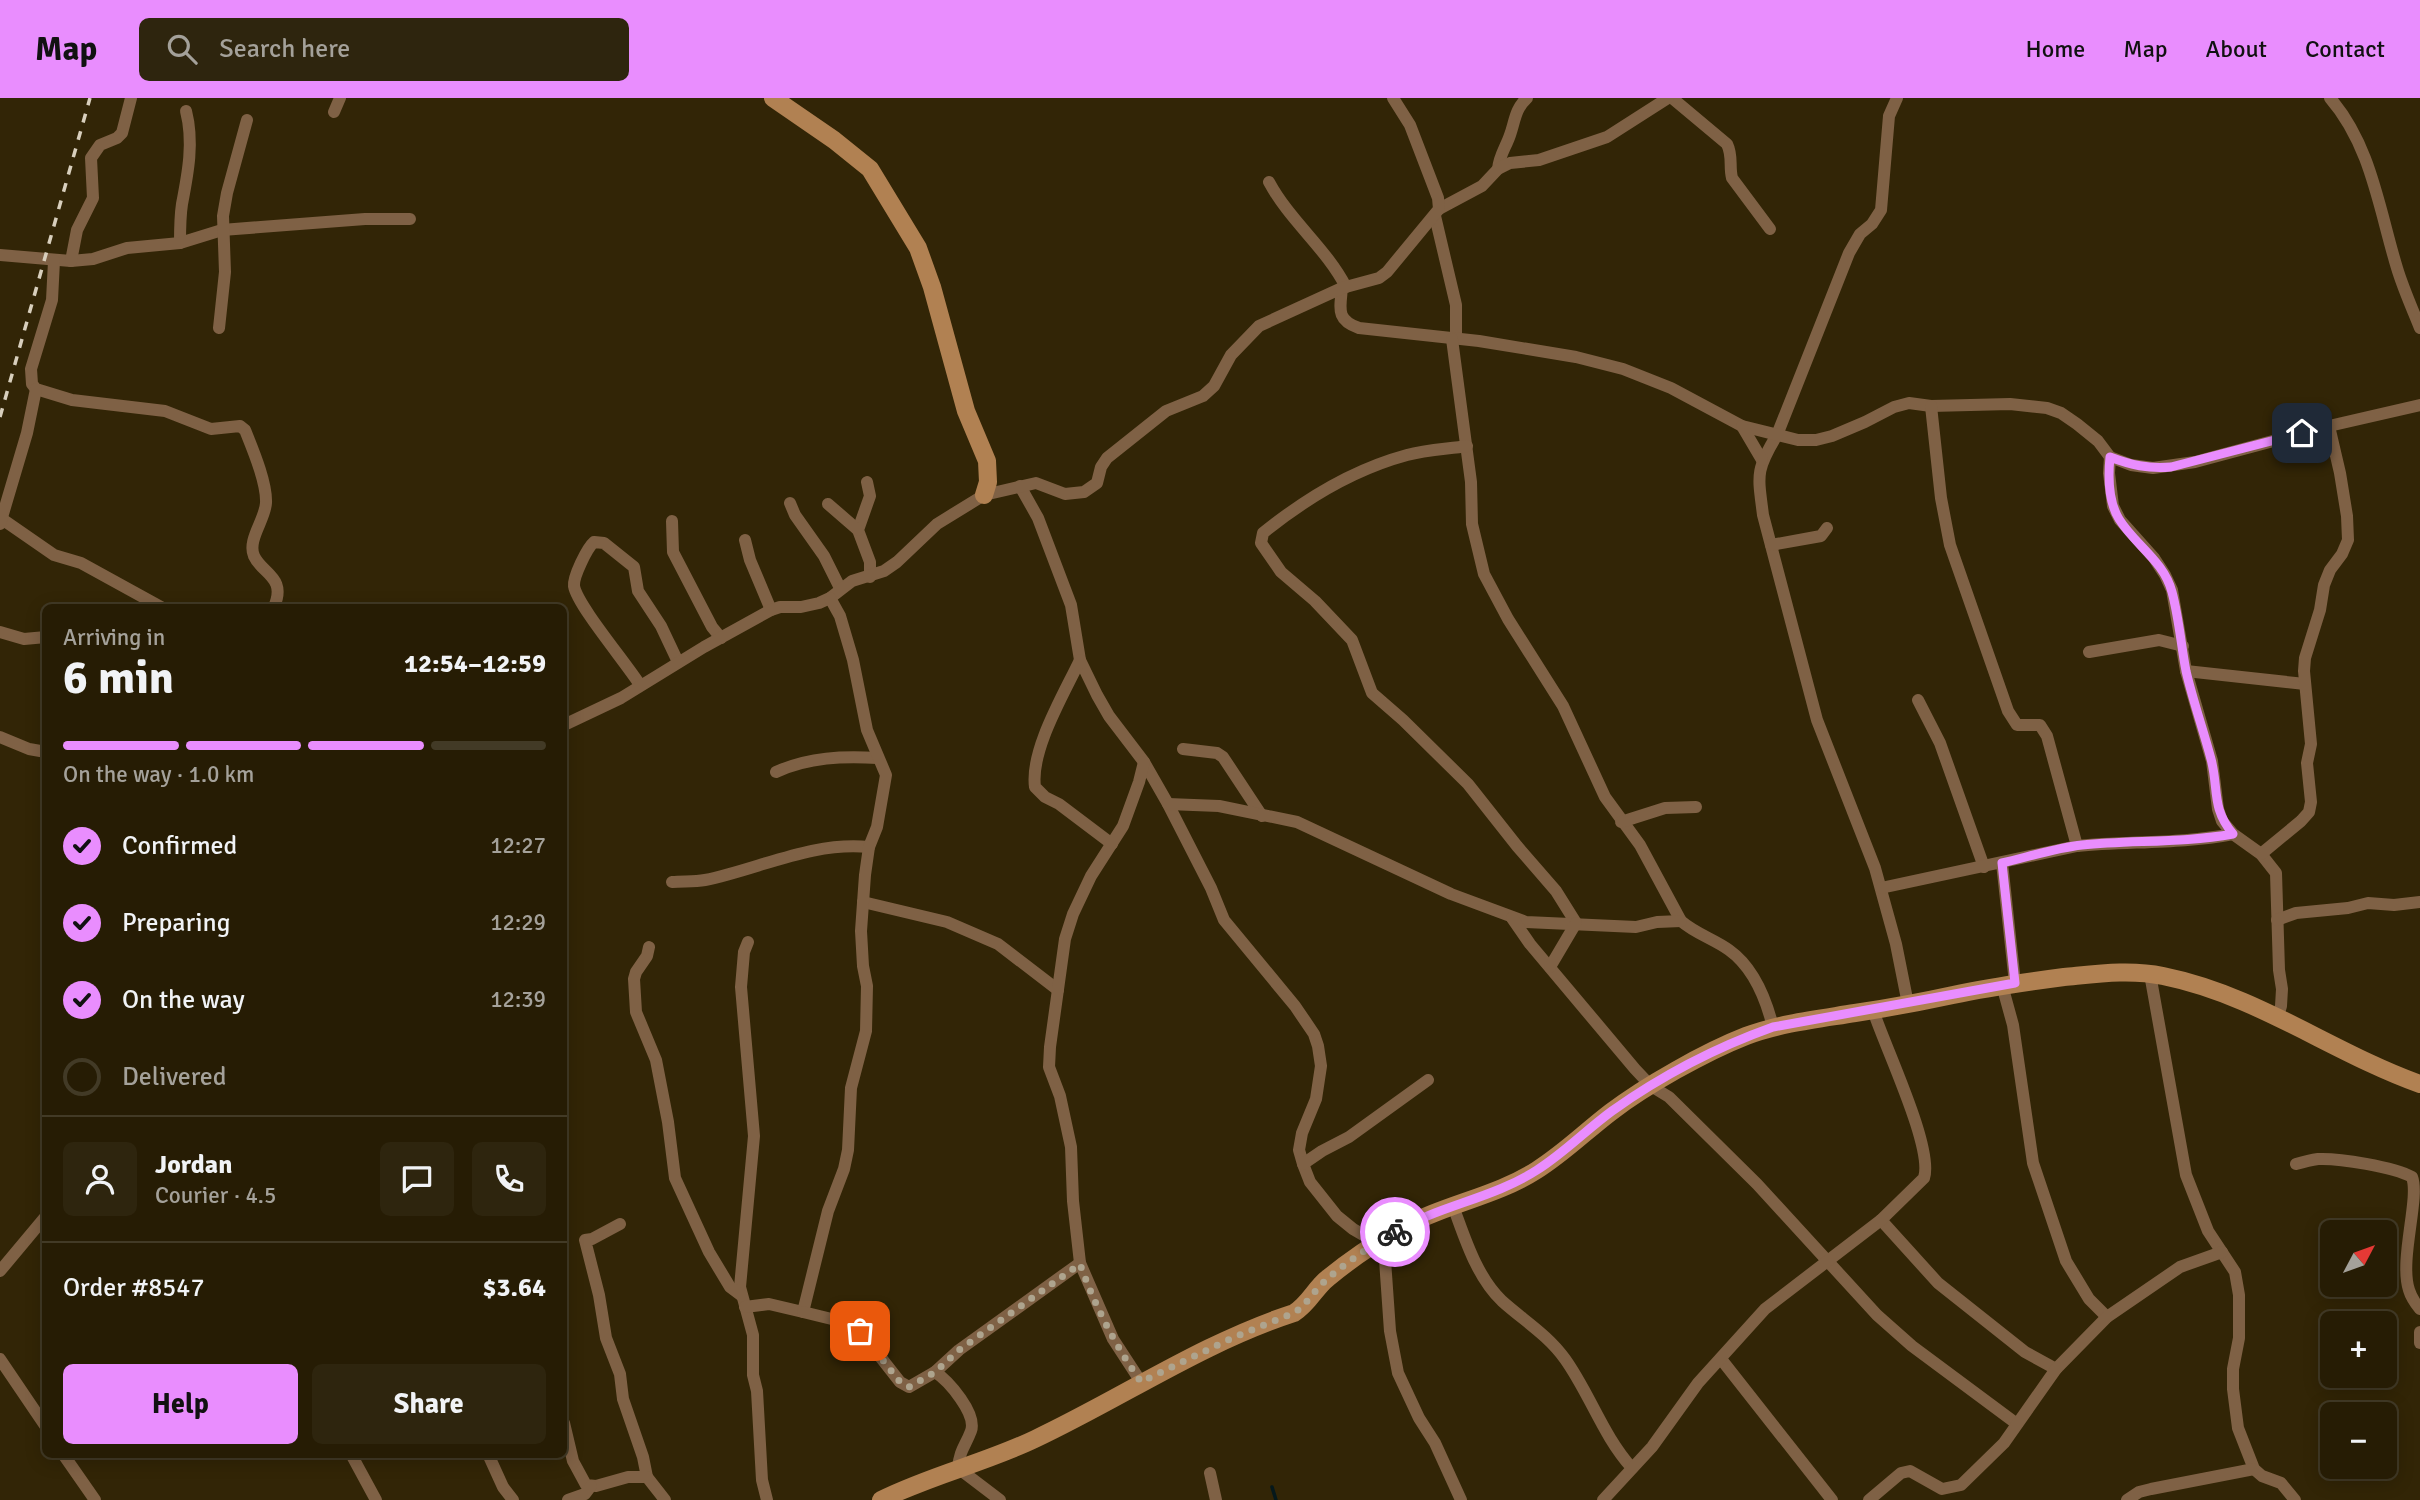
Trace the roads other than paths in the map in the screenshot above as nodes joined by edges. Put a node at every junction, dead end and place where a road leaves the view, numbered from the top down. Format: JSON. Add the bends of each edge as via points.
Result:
{"nodes":[{"id":1,"x":131,"y":98,"type":"edge"},
{"id":2,"x":340,"y":98,"type":"edge"},
{"id":3,"x":773,"y":98,"type":"edge"},
{"id":4,"x":1393,"y":98,"type":"edge"},
{"id":5,"x":1527,"y":98,"type":"edge"},
{"id":6,"x":1670,"y":98,"type":"edge"},
{"id":7,"x":1897,"y":98,"type":"edge"},
{"id":8,"x":2330,"y":98,"type":"edge"},
{"id":9,"x":186,"y":111,"type":"dead end"},
{"id":10,"x":334,"y":112,"type":"dead end"},
{"id":11,"x":247,"y":120,"type":"dead end"},
{"id":12,"x":1498,"y":169,"type":"junction"},
{"id":13,"x":1269,"y":182,"type":"dead end"},
{"id":14,"x":1437,"y":213,"type":"junction"},
{"id":15,"x":410,"y":219,"type":"dead end"},
{"id":16,"x":1770,"y":229,"type":"dead end"},
{"id":17,"x":222,"y":230,"type":"junction"},
{"id":18,"x":180,"y":243,"type":"junction"},
{"id":19,"x":0,"y":255,"type":"edge"},
{"id":20,"x":54,"y":261,"type":"junction"},
{"id":21,"x":71,"y":261,"type":"junction"},
{"id":22,"x":1344,"y":288,"type":"junction"},
{"id":23,"x":219,"y":328,"type":"dead end"},
{"id":24,"x":2420,"y":328,"type":"edge"},
{"id":25,"x":1454,"y":339,"type":"junction"},
{"id":26,"x":36,"y":389,"type":"junction"},
{"id":27,"x":2420,"y":405,"type":"edge"},
{"id":28,"x":1930,"y":406,"type":"junction"},
{"id":29,"x":1742,"y":426,"type":"junction"},
{"id":30,"x":2329,"y":426,"type":"junction"},
{"id":31,"x":1777,"y":435,"type":"junction"},
{"id":32,"x":1467,"y":446,"type":"junction"},
{"id":33,"x":2110,"y":457,"type":"junction"},
{"id":34,"x":1762,"y":460,"type":"junction"},
{"id":35,"x":867,"y":482,"type":"dead end"},
{"id":36,"x":1020,"y":486,"type":"junction"},
{"id":37,"x":984,"y":495,"type":"junction"},
{"id":38,"x":790,"y":503,"type":"dead end"},
{"id":39,"x":828,"y":504,"type":"dead end"},
{"id":40,"x":671,"y":521,"type":"dead end"},
{"id":41,"x":1,"y":522,"type":"edge"},
{"id":42,"x":1827,"y":528,"type":"dead end"},
{"id":43,"x":858,"y":530,"type":"junction"},
{"id":44,"x":745,"y":540,"type":"dead end"},
{"id":45,"x":1771,"y":545,"type":"junction"},
{"id":46,"x":870,"y":577,"type":"junction"},
{"id":47,"x":840,"y":588,"type":"junction"},
{"id":48,"x":830,"y":598,"type":"junction"},
{"id":49,"x":156,"y":604,"type":"edge"},
{"id":50,"x":276,"y":604,"type":"edge"},
{"id":51,"x":771,"y":610,"type":"junction"},
{"id":52,"x":0,"y":632,"type":"edge"},
{"id":53,"x":42,"y":637,"type":"edge"},
{"id":54,"x":721,"y":638,"type":"junction"},
{"id":55,"x":2183,"y":646,"type":"junction"},
{"id":56,"x":2088,"y":652,"type":"dead end"},
{"id":57,"x":1080,"y":660,"type":"junction"},
{"id":58,"x":678,"y":663,"type":"junction"},
{"id":59,"x":2186,"y":671,"type":"junction"},
{"id":60,"x":2305,"y":684,"type":"junction"},
{"id":61,"x":640,"y":685,"type":"junction"},
{"id":62,"x":1918,"y":700,"type":"dead end"},
{"id":63,"x":567,"y":724,"type":"edge"},
{"id":64,"x":0,"y":737,"type":"edge"},
{"id":65,"x":1183,"y":749,"type":"dead end"},
{"id":66,"x":42,"y":751,"type":"edge"},
{"id":67,"x":878,"y":758,"type":"junction"},
{"id":68,"x":1144,"y":762,"type":"junction"},
{"id":69,"x":776,"y":772,"type":"dead end"},
{"id":70,"x":1168,"y":804,"type":"junction"},
{"id":71,"x":1696,"y":807,"type":"dead end"},
{"id":72,"x":1262,"y":816,"type":"junction"},
{"id":73,"x":1622,"y":822,"type":"junction"},
{"id":74,"x":2233,"y":834,"type":"junction"},
{"id":75,"x":1111,"y":844,"type":"junction"},
{"id":76,"x":2077,"y":846,"type":"junction"},
{"id":77,"x":869,"y":847,"type":"junction"},
{"id":78,"x":2262,"y":854,"type":"junction"},
{"id":79,"x":2002,"y":863,"type":"junction"},
{"id":80,"x":1984,"y":867,"type":"junction"},
{"id":81,"x":672,"y":882,"type":"dead end"},
{"id":82,"x":1881,"y":888,"type":"junction"},
{"id":83,"x":863,"y":902,"type":"junction"},
{"id":84,"x":2420,"y":902,"type":"edge"},
{"id":85,"x":1512,"y":918,"type":"junction"},
{"id":86,"x":2277,"y":920,"type":"junction"},
{"id":87,"x":1681,"y":921,"type":"junction"},
{"id":88,"x":1576,"y":923,"type":"junction"},
{"id":89,"x":748,"y":942,"type":"dead end"},
{"id":90,"x":649,"y":947,"type":"dead end"},
{"id":91,"x":1550,"y":967,"type":"junction"},
{"id":92,"x":2150,"y":974,"type":"junction"},
{"id":93,"x":2009,"y":984,"type":"junction"},
{"id":94,"x":1058,"y":990,"type":"junction"},
{"id":95,"x":1908,"y":1004,"type":"junction"},
{"id":96,"x":1872,"y":1010,"type":"junction"},
{"id":97,"x":2278,"y":1016,"type":"junction"},
{"id":98,"x":1773,"y":1027,"type":"junction"},
{"id":99,"x":1428,"y":1080,"type":"dead end"},
{"id":100,"x":2420,"y":1084,"type":"edge"},
{"id":101,"x":1651,"y":1086,"type":"junction"},
{"id":102,"x":1303,"y":1164,"type":"junction"},
{"id":103,"x":2296,"y":1164,"type":"dead end"},
{"id":104,"x":1453,"y":1206,"type":"junction"},
{"id":105,"x":1881,"y":1220,"type":"junction"},
{"id":106,"x":42,"y":1221,"type":"edge"},
{"id":107,"x":620,"y":1224,"type":"dead end"},
{"id":108,"x":1377,"y":1243,"type":"junction"},
{"id":109,"x":2222,"y":1252,"type":"junction"},
{"id":110,"x":1828,"y":1260,"type":"junction"},
{"id":111,"x":1080,"y":1264,"type":"junction"},
{"id":112,"x":0,"y":1270,"type":"edge"},
{"id":113,"x":744,"y":1302,"type":"junction"},
{"id":114,"x":2420,"y":1309,"type":"edge"},
{"id":115,"x":803,"y":1312,"type":"junction"},
{"id":116,"x":2107,"y":1317,"type":"junction"},
{"id":117,"x":2420,"y":1332,"type":"edge"},
{"id":118,"x":2420,"y":1343,"type":"edge"},
{"id":119,"x":0,"y":1359,"type":"edge"},
{"id":120,"x":1721,"y":1359,"type":"junction"},
{"id":121,"x":2056,"y":1369,"type":"junction"},
{"id":122,"x":935,"y":1372,"type":"junction"},
{"id":123,"x":1141,"y":1382,"type":"junction"},
{"id":124,"x":42,"y":1421,"type":"edge"},
{"id":125,"x":2017,"y":1424,"type":"junction"},
{"id":126,"x":567,"y":1436,"type":"edge"},
{"id":127,"x":66,"y":1458,"type":"edge"},
{"id":128,"x":353,"y":1458,"type":"edge"},
{"id":129,"x":490,"y":1458,"type":"edge"},
{"id":130,"x":958,"y":1468,"type":"junction"},
{"id":131,"x":1632,"y":1468,"type":"junction"},
{"id":132,"x":2254,"y":1469,"type":"junction"},
{"id":133,"x":1210,"y":1473,"type":"dead end"},
{"id":134,"x":647,"y":1477,"type":"junction"},
{"id":135,"x":591,"y":1486,"type":"junction"},
{"id":136,"x":1944,"y":1495,"type":"edge"},
{"id":137,"x":1460,"y":1499,"type":"edge"},
{"id":138,"x":95,"y":1500,"type":"edge"},
{"id":139,"x":376,"y":1500,"type":"edge"},
{"id":140,"x":513,"y":1500,"type":"edge"},
{"id":141,"x":568,"y":1500,"type":"edge"},
{"id":142,"x":665,"y":1500,"type":"edge"},
{"id":143,"x":767,"y":1500,"type":"edge"},
{"id":144,"x":881,"y":1500,"type":"edge"},
{"id":145,"x":1000,"y":1500,"type":"edge"},
{"id":146,"x":1216,"y":1500,"type":"edge"},
{"id":147,"x":1603,"y":1500,"type":"edge"},
{"id":148,"x":1832,"y":1500,"type":"edge"},
{"id":149,"x":1869,"y":1500,"type":"edge"},
{"id":150,"x":2127,"y":1500,"type":"edge"},
{"id":151,"x":2295,"y":1500,"type":"edge"}],
"edges":[{"from":1,"to":21,"type":"street","via":[[122,133],[100,145],[91,158],[93,198],[77,230]]},
{"from":2,"to":10,"type":"street"},
{"from":3,"to":37,"type":"street","via":[[870,169],[918,248],[966,411],[987,461]]},
{"from":4,"to":14,"type":"street","via":[[1410,125],[1435,188]]},
{"from":5,"to":12,"type":"street","via":[[1514,118]]},
{"from":6,"to":12,"type":"street","via":[[1607,137]]},
{"from":6,"to":16,"type":"street","via":[[1727,144],[1732,178]]},
{"from":7,"to":31,"type":"street","via":[[1889,116],[1881,210],[1849,253]]},
{"from":8,"to":24,"type":"street","via":[[2363,152]]},
{"from":9,"to":18,"type":"street","via":[[189,169]]},
{"from":11,"to":17,"type":"street","via":[[226,193]]},
{"from":12,"to":14,"type":"street","via":[[1482,186]]},
{"from":13,"to":22,"type":"street","via":[[1279,202],[1336,267]]},
{"from":14,"to":22,"type":"street","via":[[1387,272]]},
{"from":14,"to":25,"type":"street","via":[[1457,305]]},
{"from":15,"to":17,"type":"street"},
{"from":17,"to":18,"type":"street"},
{"from":17,"to":23,"type":"street","via":[[225,272]]},
{"from":18,"to":21,"type":"street","via":[[127,248]]},
{"from":19,"to":20,"type":"street"},
{"from":20,"to":21,"type":"street"},
{"from":20,"to":26,"type":"street","via":[[52,300],[30,378]]},
{"from":22,"to":25,"type":"street","via":[[1341,316],[1346,324]]},
{"from":22,"to":36,"type":"street","via":[[1258,326],[1231,355],[1214,386],[1203,396],[1166,411],[1107,458],[1097,483],[1084,492],[1065,494],[1036,483]]},
{"from":25,"to":29,"type":"street","via":[[1576,357],[1623,369],[1671,388]]},
{"from":25,"to":32,"type":"street"},
{"from":26,"to":41,"type":"street"},
{"from":26,"to":50,"type":"street","via":[[72,400],[165,411],[211,429],[240,426],[245,430],[266,500],[253,551],[275,580]]},
{"from":27,"to":30,"type":"street"},
{"from":28,"to":31,"type":"street","via":[[1894,407],[1816,440]]},
{"from":28,"to":33,"type":"street","via":[[2047,408],[2077,424]]},
{"from":28,"to":76,"type":"street","via":[[1951,545],[2008,711],[2017,725],[2040,725],[2047,736]]},
{"from":29,"to":31,"type":"street"},
{"from":29,"to":34,"type":"street"},
{"from":30,"to":33,"type":"street","via":[[2171,467],[2142,466]]},
{"from":30,"to":60,"type":"street","via":[[2348,540],[2324,585],[2305,659]]},
{"from":31,"to":34,"type":"street"},
{"from":32,"to":73,"type":"street","via":[[1472,524],[1484,574],[1563,706],[1605,797]]},
{"from":32,"to":88,"type":"street","via":[[1408,455],[1354,475],[1280,520],[1263,533],[1261,543],[1281,572],[1352,640],[1372,693],[1468,784],[1556,891]]},
{"from":33,"to":55,"type":"street","via":[[2113,506],[2165,575]]},
{"from":34,"to":45,"type":"street","via":[[1759,481]]},
{"from":35,"to":43,"type":"street","via":[[870,496]]},
{"from":36,"to":37,"type":"street"},
{"from":36,"to":57,"type":"street","via":[[1038,518],[1071,605]]},
{"from":37,"to":46,"type":"street","via":[[937,524],[897,562]]},
{"from":38,"to":47,"type":"street"},
{"from":39,"to":43,"type":"street"},
{"from":40,"to":54,"type":"street","via":[[673,552]]},
{"from":41,"to":49,"type":"street","via":[[54,555],[81,563]]},
{"from":42,"to":45,"type":"street","via":[[1821,536]]},
{"from":43,"to":46,"type":"street","via":[[870,562]]},
{"from":44,"to":51,"type":"street"},
{"from":45,"to":82,"type":"street","via":[[1817,720]]},
{"from":46,"to":47,"type":"street"},
{"from":47,"to":48,"type":"street"},
{"from":48,"to":51,"type":"street"},
{"from":48,"to":67,"type":"street","via":[[840,616],[864,720]]},
{"from":51,"to":54,"type":"street"},
{"from":52,"to":53,"type":"street","via":[[24,639]]},
{"from":54,"to":58,"type":"street"},
{"from":55,"to":56,"type":"street","via":[[2159,640]]},
{"from":55,"to":59,"type":"street"},
{"from":57,"to":68,"type":"street","via":[[1110,716]]},
{"from":57,"to":75,"type":"street","via":[[1034,768],[1035,787]]},
{"from":58,"to":61,"type":"street"},
{"from":58,"to":61,"type":"street","via":[[638,591],[634,567],[604,543],[594,542],[574,585]]},
{"from":59,"to":60,"type":"street"},
{"from":59,"to":74,"type":"street","via":[[2212,761],[2218,809]]},
{"from":60,"to":78,"type":"street","via":[[2309,812]]},
{"from":61,"to":63,"type":"street"},
{"from":62,"to":80,"type":"street","via":[[1940,743]]},
{"from":64,"to":66,"type":"street"},
{"from":65,"to":72,"type":"street","via":[[1223,757]]},
{"from":67,"to":69,"type":"street","via":[[831,757]]},
{"from":67,"to":77,"type":"street","via":[[886,775]]},
{"from":68,"to":70,"type":"street"},
{"from":68,"to":75,"type":"street","via":[[1123,826]]},
{"from":70,"to":72,"type":"street","via":[[1219,806]]},
{"from":70,"to":102,"type":"street","via":[[1224,920],[1314,1034],[1321,1066],[1316,1099],[1302,1133],[1299,1150]]},
{"from":71,"to":73,"type":"street","via":[[1665,808]]},
{"from":72,"to":85,"type":"street","via":[[1297,822]]},
{"from":73,"to":87,"type":"street","via":[[1640,845]]},
{"from":74,"to":76,"type":"street","via":[[2203,840]]},
{"from":74,"to":78,"type":"street"},
{"from":75,"to":94,"type":"street","via":[[1073,914]]},
{"from":76,"to":79,"type":"street"},
{"from":77,"to":81,"type":"street","via":[[844,844],[703,881]]},
{"from":77,"to":83,"type":"street"},
{"from":78,"to":86,"type":"street","via":[[2276,873]]},
{"from":79,"to":80,"type":"street"},
{"from":79,"to":93,"type":"street"},
{"from":80,"to":82,"type":"street"},
{"from":82,"to":95,"type":"street"},
{"from":83,"to":94,"type":"street","via":[[947,922],[998,944]]},
{"from":83,"to":115,"type":"street","via":[[866,1031],[851,1088],[844,1169],[828,1211]]},
{"from":84,"to":86,"type":"street","via":[[2368,903]]},
{"from":85,"to":88,"type":"street","via":[[1538,924]]},
{"from":85,"to":91,"type":"street"},
{"from":86,"to":97,"type":"street","via":[[2282,989]]},
{"from":87,"to":88,"type":"street","via":[[1636,928]]},
{"from":87,"to":98,"type":"street","via":[[1730,950],[1744,964],[1765,998]]},
{"from":88,"to":91,"type":"street"},
{"from":89,"to":113,"type":"street","via":[[741,987],[754,1136],[740,1275]]},
{"from":90,"to":113,"type":"street","via":[[634,979],[636,1012],[656,1060],[675,1178],[709,1252]]},
{"from":91,"to":101,"type":"street"},
{"from":92,"to":93,"type":"street","via":[[2110,972]]},
{"from":92,"to":97,"type":"street","via":[[2231,995]]},
{"from":92,"to":109,"type":"street","via":[[2186,1175],[2208,1231]]},
{"from":93,"to":95,"type":"street"},
{"from":93,"to":116,"type":"street","via":[[2033,1163],[2066,1261],[2089,1299]]},
{"from":94,"to":111,"type":"street","via":[[1049,1066],[1071,1147]]},
{"from":95,"to":96,"type":"street"},
{"from":96,"to":98,"type":"street"},
{"from":96,"to":105,"type":"street","via":[[1927,1170],[1912,1192]]},
{"from":97,"to":100,"type":"street","via":[[2355,1058]]},
{"from":98,"to":101,"type":"street","via":[[1742,1038]]},
{"from":99,"to":102,"type":"street"},
{"from":101,"to":104,"type":"street","via":[[1536,1171]]},
{"from":101,"to":110,"type":"street","via":[[1687,1114]]},
{"from":102,"to":108,"type":"street","via":[[1310,1182],[1337,1216]]},
{"from":103,"to":114,"type":"street","via":[[2337,1161],[2412,1177],[2417,1188],[2407,1279]]},
{"from":104,"to":108,"type":"street"},
{"from":104,"to":131,"type":"street","via":[[1484,1278],[1502,1301],[1565,1359],[1610,1440]]},
{"from":105,"to":110,"type":"street"},
{"from":105,"to":121,"type":"street","via":[[1938,1283],[2025,1352]]},
{"from":106,"to":112,"type":"street"},
{"from":107,"to":134,"type":"street","via":[[585,1240],[606,1338]]},
{"from":108,"to":123,"type":"street","via":[[1328,1278],[1294,1313]]},
{"from":108,"to":137,"type":"street","via":[[1385,1260],[1398,1373]]},
{"from":109,"to":116,"type":"street","via":[[2180,1266]]},
{"from":109,"to":132,"type":"street","via":[[2235,1272],[2239,1295],[2233,1389],[2238,1428]]},
{"from":110,"to":120,"type":"street","via":[[1765,1309]]},
{"from":110,"to":125,"type":"street","via":[[1912,1346]]},
{"from":111,"to":122,"type":"street"},
{"from":111,"to":123,"type":"street","via":[[1113,1339]]},
{"from":113,"to":115,"type":"street"},
{"from":113,"to":143,"type":"street","via":[[753,1335]]},
{"from":115,"to":122,"type":"street","via":[[848,1323],[860,1331],[909,1387]]},
{"from":116,"to":121,"type":"street"},
{"from":117,"to":118,"type":"street"},
{"from":119,"to":124,"type":"street"},
{"from":120,"to":131,"type":"street"},
{"from":120,"to":148,"type":"street"},
{"from":121,"to":125,"type":"street"},
{"from":122,"to":130,"type":"street","via":[[970,1413],[972,1429],[960,1451]]},
{"from":123,"to":130,"type":"street","via":[[1035,1439]]},
{"from":125,"to":136,"type":"street","via":[[1961,1485]]},
{"from":126,"to":135,"type":"street","via":[[581,1478]]},
{"from":127,"to":138,"type":"street"},
{"from":128,"to":139,"type":"street"},
{"from":129,"to":140,"type":"street"},
{"from":130,"to":144,"type":"street"},
{"from":130,"to":145,"type":"street"},
{"from":131,"to":147,"type":"street"},
{"from":132,"to":150,"type":"street","via":[[2151,1489]]},
{"from":132,"to":151,"type":"street","via":[[2281,1483]]},
{"from":133,"to":146,"type":"street"},
{"from":134,"to":135,"type":"street"},
{"from":134,"to":142,"type":"street"},
{"from":135,"to":141,"type":"street","via":[[585,1494]]},
{"from":136,"to":149,"type":"street","via":[[1910,1471],[1901,1473]]}]}
